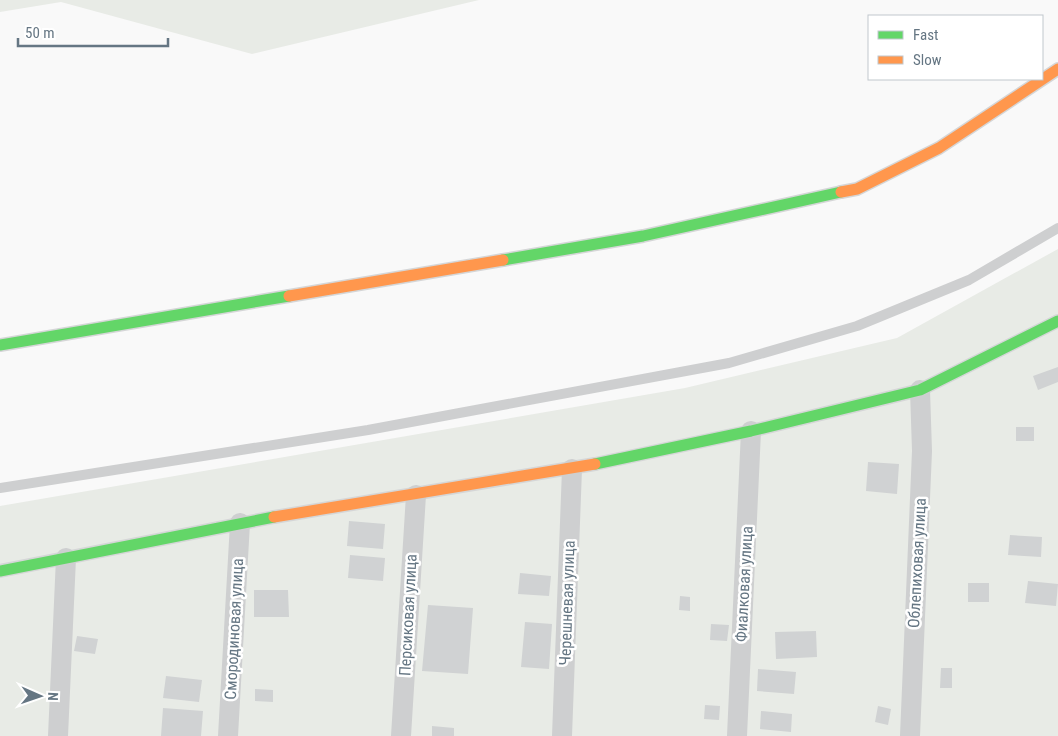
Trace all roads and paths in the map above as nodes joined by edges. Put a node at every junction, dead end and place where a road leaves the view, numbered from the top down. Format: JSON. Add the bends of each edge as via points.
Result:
{"nodes":[{"id":1,"x":1058,"y":69,"type":"edge"},
{"id":2,"x":1043,"y":79,"type":"edge"},
{"id":3,"x":1041,"y":80,"type":"edge"},
{"id":4,"x":1058,"y":228,"type":"edge"},
{"id":5,"x":1058,"y":320,"type":"edge"},
{"id":6,"x":0,"y":345,"type":"edge"},
{"id":7,"x":920,"y":390,"type":"junction"},
{"id":8,"x":751,"y":431,"type":"junction"},
{"id":9,"x":572,"y":469,"type":"junction"},
{"id":10,"x":0,"y":488,"type":"edge"},
{"id":11,"x":416,"y":495,"type":"junction"},
{"id":12,"x":240,"y":523,"type":"junction"},
{"id":13,"x":66,"y":558,"type":"junction"},
{"id":14,"x":0,"y":571,"type":"edge"},
{"id":15,"x":58,"y":736,"type":"edge"},
{"id":16,"x":228,"y":736,"type":"edge"},
{"id":17,"x":401,"y":736,"type":"edge"},
{"id":18,"x":562,"y":736,"type":"edge"},
{"id":19,"x":737,"y":736,"type":"edge"},
{"id":20,"x":910,"y":736,"type":"edge"}],
"edges":[{"from":1,"to":2,"type":"street"},
{"from":3,"to":6,"type":"street","via":[[939,148],[857,189],[643,236]]},
{"from":4,"to":10,"type":"lane","via":[[969,280],[856,326],[729,363],[368,430]]},
{"from":5,"to":7,"type":"street"},
{"from":7,"to":8,"type":"street"},
{"from":7,"to":20,"type":"street","name":"Облепиховая улица","via":[[922,451]]},
{"from":8,"to":9,"type":"street"},
{"from":8,"to":19,"type":"street","name":"Фиалковая улица"},
{"from":9,"to":11,"type":"street"},
{"from":9,"to":18,"type":"street","name":"Черешневая улица"},
{"from":11,"to":12,"type":"street"},
{"from":11,"to":17,"type":"street","name":"Персиковая улица"},
{"from":12,"to":13,"type":"street"},
{"from":12,"to":16,"type":"street","name":"Смородиновая улица"},
{"from":13,"to":14,"type":"street"},
{"from":13,"to":15,"type":"street"}]}
